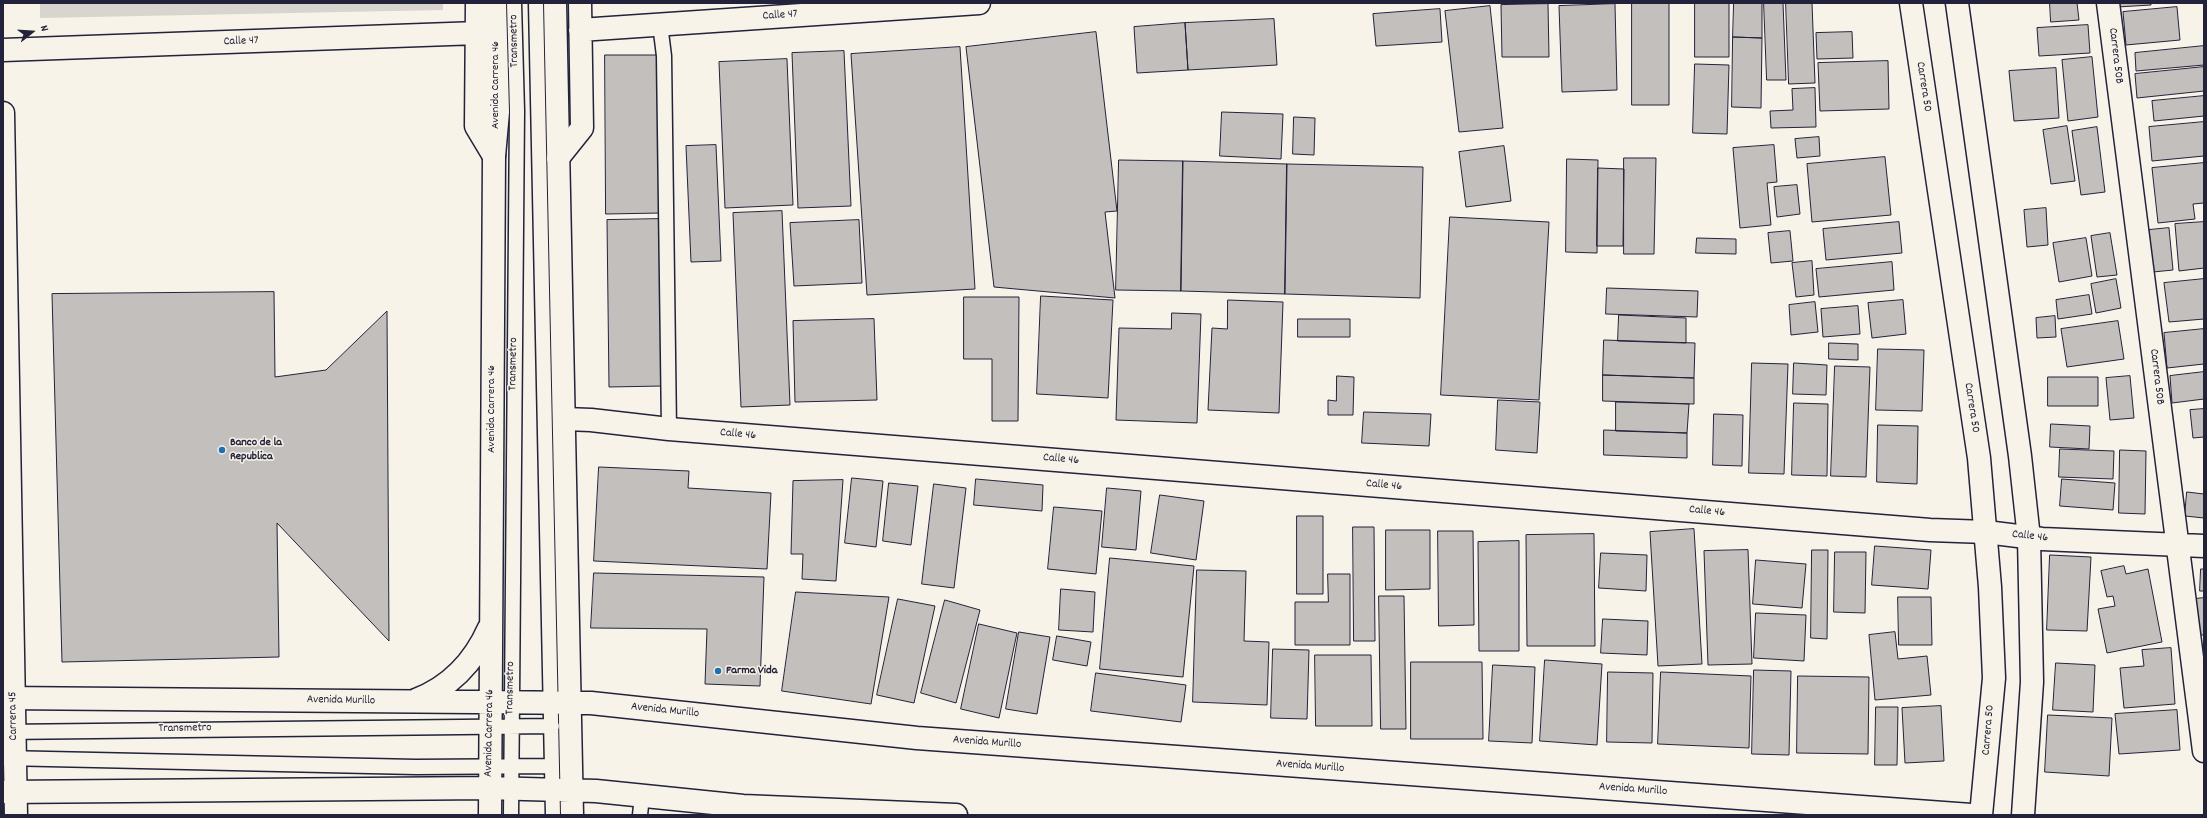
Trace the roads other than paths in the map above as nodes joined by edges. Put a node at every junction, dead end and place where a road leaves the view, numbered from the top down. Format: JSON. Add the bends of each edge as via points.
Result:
{"nodes":[{"id":1,"x":477,"y":3,"type":"edge"},
{"id":2,"x":495,"y":3,"type":"edge"},
{"id":3,"x":514,"y":3,"type":"edge"},
{"id":4,"x":536,"y":3,"type":"edge"},
{"id":5,"x":555,"y":3,"type":"edge"},
{"id":6,"x":580,"y":3,"type":"edge"},
{"id":7,"x":979,"y":3,"type":"edge"},
{"id":8,"x":1911,"y":3,"type":"edge"},
{"id":9,"x":1957,"y":3,"type":"edge"},
{"id":10,"x":2108,"y":3,"type":"edge"},
{"id":11,"x":660,"y":24,"type":"junction"},
{"id":12,"x":580,"y":30,"type":"junction"},
{"id":13,"x":478,"y":33,"type":"junction"},
{"id":14,"x":3,"y":50,"type":"edge"},
{"id":15,"x":548,"y":109,"type":"junction"},
{"id":16,"x":508,"y":111,"type":"junction"},
{"id":17,"x":3,"y":113,"type":"edge"},
{"id":18,"x":494,"y":156,"type":"junction"},
{"id":19,"x":558,"y":158,"type":"junction"},
{"id":20,"x":564,"y":419,"type":"junction"},
{"id":21,"x":670,"y":429,"type":"junction"},
{"id":22,"x":1986,"y":532,"type":"junction"},
{"id":23,"x":2029,"y":538,"type":"junction"},
{"id":24,"x":2177,"y":544,"type":"junction"},
{"id":25,"x":2204,"y":546,"type":"edge"},
{"id":26,"x":490,"y":625,"type":"junction"},
{"id":27,"x":8,"y":698,"type":"edge"},
{"id":28,"x":411,"y":702,"type":"junction"},
{"id":29,"x":501,"y":702,"type":"junction"},
{"id":30,"x":561,"y":702,"type":"junction"},
{"id":31,"x":501,"y":726,"type":"junction"},
{"id":32,"x":552,"y":726,"type":"junction"},
{"id":33,"x":9,"y":732,"type":"edge"},
{"id":34,"x":2204,"y":751,"type":"edge"},
{"id":35,"x":9,"y":758,"type":"edge"},
{"id":36,"x":500,"y":766,"type":"junction"},
{"id":37,"x":552,"y":766,"type":"junction"},
{"id":38,"x":500,"y":789,"type":"junction"},
{"id":39,"x":562,"y":790,"type":"junction"},
{"id":40,"x":9,"y":792,"type":"edge"},
{"id":41,"x":641,"y":805,"type":"edge"},
{"id":42,"x":742,"y":810,"type":"edge"},
{"id":43,"x":16,"y":815,"type":"edge"},
{"id":44,"x":490,"y":815,"type":"edge"},
{"id":45,"x":511,"y":815,"type":"edge"},
{"id":46,"x":553,"y":815,"type":"edge"},
{"id":47,"x":572,"y":815,"type":"edge"},
{"id":48,"x":956,"y":815,"type":"edge"},
{"id":49,"x":1971,"y":815,"type":"edge"},
{"id":50,"x":1981,"y":815,"type":"edge"},
{"id":51,"x":2023,"y":815,"type":"edge"}],
"edges":[{"from":1,"to":13,"type":"street"},
{"from":2,"to":16,"type":"street","name":"Avenida Carrera 46"},
{"from":3,"to":16,"type":"lane","name":"Transmetro"},
{"from":4,"to":15,"type":"lane","name":"Transmetro"},
{"from":5,"to":15,"type":"street"},
{"from":6,"to":12,"type":"street"},
{"from":7,"to":11,"type":"street","name":"Calle 47"},
{"from":8,"to":22,"type":"street","name":"Carrera 50","via":[[1979,458]]},
{"from":9,"to":23,"type":"street","via":[[2020,456]]},
{"from":10,"to":24,"type":"street","name":"Carrera 50B"},
{"from":11,"to":12,"type":"street","name":"Calle 47"},
{"from":11,"to":21,"type":"lane","via":[[664,56]]},
{"from":12,"to":19,"type":"street","via":[[582,128]]},
{"from":13,"to":14,"type":"street","name":"Calle 47"},
{"from":13,"to":18,"type":"street","via":[[476,126]]},
{"from":15,"to":19,"type":"street"},
{"from":15,"to":30,"type":"lane","name":"Transmetro"},
{"from":16,"to":18,"type":"street","name":"Avenida Carrera 46"},
{"from":16,"to":29,"type":"lane","name":"Transmetro"},
{"from":17,"to":27,"type":"street","name":"Carrera 45"},
{"from":18,"to":26,"type":"street","name":"Avenida Carrera 46"},
{"from":19,"to":20,"type":"street"},
{"from":20,"to":21,"type":"street","name":"Calle 46"},
{"from":20,"to":30,"type":"street"},
{"from":21,"to":22,"type":"street","name":"Calle 46","via":[[1930,530]]},
{"from":22,"to":23,"type":"street","name":"Calle 46"},
{"from":22,"to":50,"type":"street","name":"Carrera 50","via":[[1994,678]]},
{"from":23,"to":24,"type":"street","name":"Calle 46"},
{"from":23,"to":51,"type":"street","via":[[2032,682]]},
{"from":24,"to":25,"type":"street","name":"Calle 46"},
{"from":24,"to":34,"type":"street","name":"Carrera 50B"},
{"from":26,"to":28,"type":"street","via":[[474,657],[462,671],[430,695]]},
{"from":26,"to":29,"type":"street","name":"Avenida Carrera 46"},
{"from":27,"to":28,"type":"street","name":"Avenida Murillo"},
{"from":27,"to":33,"type":"street","name":"Carrera 45"},
{"from":28,"to":29,"type":"street","name":"Avenida Murillo"},
{"from":29,"to":30,"type":"street","name":"Avenida Murillo"},
{"from":29,"to":31,"type":"street","name":"Avenida Carrera 46"},
{"from":30,"to":32,"type":"lane","name":"Transmetro"},
{"from":30,"to":39,"type":"street"},
{"from":30,"to":49,"type":"street","name":"Avenida Murillo","via":[[917,738]]},
{"from":31,"to":32,"type":"lane","name":"Transmetro"},
{"from":31,"to":33,"type":"lane","name":"Transmetro"},
{"from":31,"to":36,"type":"street","name":"Avenida Carrera 46"},
{"from":32,"to":37,"type":"lane","name":"Transmetro"},
{"from":33,"to":35,"type":"street","name":"Carrera 45"},
{"from":35,"to":36,"type":"lane"},
{"from":35,"to":40,"type":"street","name":"Carrera 45"},
{"from":36,"to":37,"type":"lane"},
{"from":36,"to":38,"type":"street","name":"Avenida Carrera 46"},
{"from":37,"to":39,"type":"lane","name":"Transmetro"},
{"from":38,"to":39,"type":"street"},
{"from":38,"to":40,"type":"street"},
{"from":38,"to":44,"type":"street","name":"Avenida Carrera 46"},
{"from":38,"to":45,"type":"lane"},
{"from":39,"to":41,"type":"street"},
{"from":39,"to":46,"type":"lane","name":"Transmetro"},
{"from":39,"to":47,"type":"street"},
{"from":40,"to":43,"type":"street","name":"Carrera 45"},
{"from":41,"to":42,"type":"street"},
{"from":42,"to":48,"type":"street"}]}
